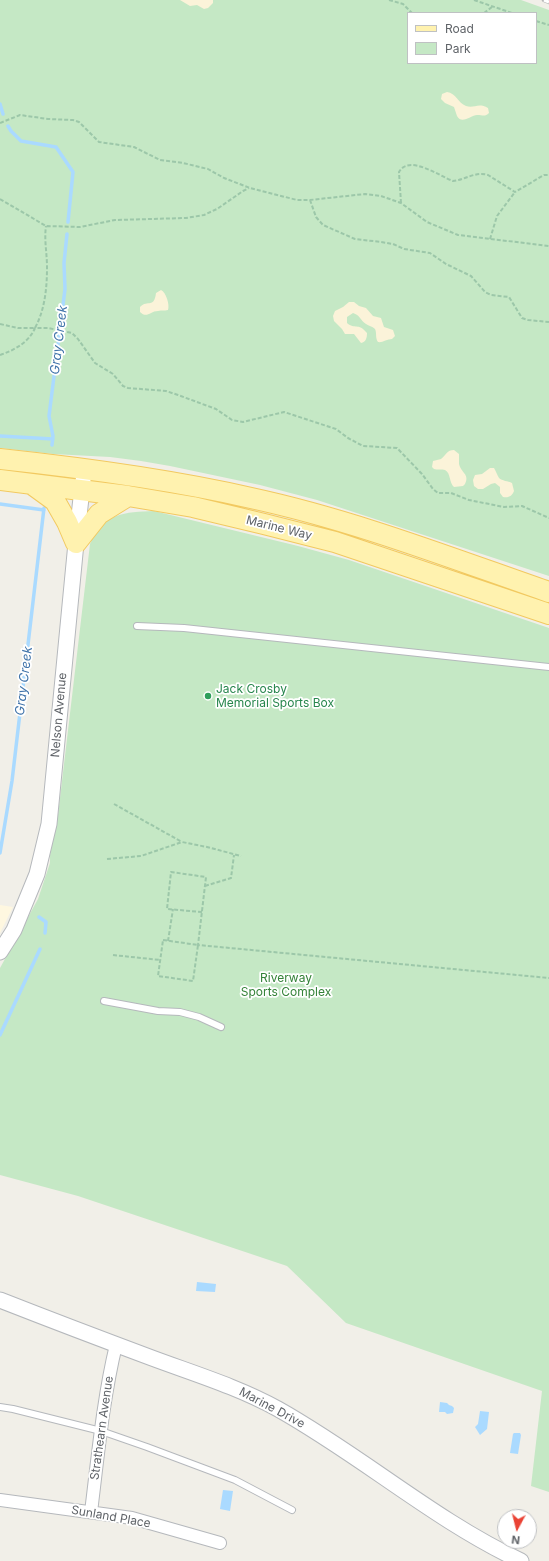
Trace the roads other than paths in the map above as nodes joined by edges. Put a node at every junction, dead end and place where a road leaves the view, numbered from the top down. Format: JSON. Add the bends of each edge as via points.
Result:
{"nodes":[{"id":1,"x":0,"y":459,"type":"edge"},
{"id":2,"x":84,"y":469,"type":"junction"},
{"id":3,"x":0,"y":480,"type":"edge"},
{"id":4,"x":30,"y":483,"type":"junction"},
{"id":5,"x":82,"y":490,"type":"junction"},
{"id":6,"x":128,"y":496,"type":"junction"},
{"id":7,"x":76,"y":543,"type":"junction"},
{"id":8,"x":549,"y":592,"type":"edge"},
{"id":9,"x":549,"y":614,"type":"edge"},
{"id":10,"x":137,"y":626,"type":"dead end"},
{"id":11,"x":549,"y":667,"type":"edge"},
{"id":12,"x":0,"y":952,"type":"edge"},
{"id":13,"x":104,"y":1001,"type":"dead end"},
{"id":14,"x":221,"y":1027,"type":"dead end"},
{"id":15,"x":0,"y":1300,"type":"edge"},
{"id":16,"x":116,"y":1345,"type":"junction"},
{"id":17,"x":0,"y":1407,"type":"edge"},
{"id":18,"x":101,"y":1431,"type":"junction"},
{"id":19,"x":0,"y":1500,"type":"edge"},
{"id":20,"x":292,"y":1510,"type":"dead end"},
{"id":21,"x":91,"y":1512,"type":"junction"},
{"id":22,"x":220,"y":1543,"type":"dead end"},
{"id":23,"x":521,"y":1561,"type":"edge"}],
"edges":[{"from":1,"to":2,"type":"main road","name":"Marine Way"},
{"from":2,"to":5,"type":"street","name":"Nelson Avenue"},
{"from":2,"to":8,"type":"main road","name":"Marine Way","via":[[151,478],[252,498],[375,532]]},
{"from":3,"to":4,"type":"main road","name":"Marine Way"},
{"from":4,"to":5,"type":"main road","name":"Marine Way"},
{"from":4,"to":7,"type":"main road","via":[[55,501]]},
{"from":5,"to":6,"type":"main road","name":"Marine Way"},
{"from":5,"to":7,"type":"street","name":"Nelson Avenue"},
{"from":6,"to":7,"type":"main road","via":[[99,514]]},
{"from":6,"to":9,"type":"main road","name":"Marine Way","via":[[193,507],[335,542]]},
{"from":7,"to":12,"type":"street","name":"Nelson Avenue","via":[[49,824],[37,874],[14,930]]},
{"from":10,"to":11,"type":"lane","via":[[184,628]]},
{"from":13,"to":14,"type":"lane","via":[[158,1011],[180,1012]]},
{"from":15,"to":16,"type":"street","name":"Marine Drive"},
{"from":16,"to":18,"type":"street","name":"Strathearn Avenue"},
{"from":16,"to":23,"type":"street","name":"Marine Drive","via":[[230,1387],[277,1409],[328,1440],[426,1507]]},
{"from":17,"to":18,"type":"lane","via":[[13,1408]]},
{"from":18,"to":20,"type":"lane","via":[[235,1480]]},
{"from":18,"to":21,"type":"street","name":"Strathearn Avenue"},
{"from":19,"to":21,"type":"street","name":"Sunland Place"},
{"from":21,"to":22,"type":"street","name":"Sunland Place","via":[[132,1518]]}]}
